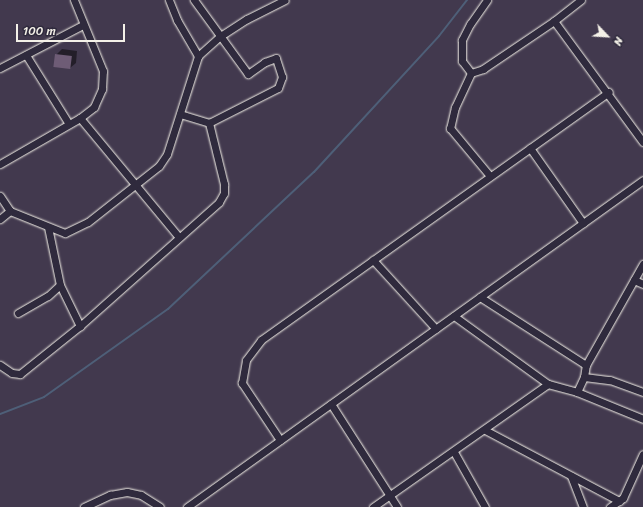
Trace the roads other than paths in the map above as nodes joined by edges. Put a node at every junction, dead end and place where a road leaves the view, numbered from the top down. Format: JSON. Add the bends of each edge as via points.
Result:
{"nodes":[{"id":1,"x":74,"y":0,"type":"edge"},
{"id":2,"x":169,"y":0,"type":"edge"},
{"id":3,"x":194,"y":0,"type":"edge"},
{"id":4,"x":285,"y":0,"type":"edge"},
{"id":5,"x":487,"y":0,"type":"edge"},
{"id":6,"x":581,"y":0,"type":"edge"},
{"id":7,"x":554,"y":21,"type":"junction"},
{"id":8,"x":84,"y":25,"type":"junction"},
{"id":9,"x":219,"y":38,"type":"junction"},
{"id":10,"x":26,"y":54,"type":"junction"},
{"id":11,"x":198,"y":56,"type":"junction"},
{"id":12,"x":0,"y":68,"type":"edge"},
{"id":13,"x":471,"y":73,"type":"junction"},
{"id":14,"x":609,"y":92,"type":"junction"},
{"id":15,"x":180,"y":114,"type":"junction"},
{"id":16,"x":80,"y":118,"type":"junction"},
{"id":17,"x":209,"y":123,"type":"junction"},
{"id":18,"x":69,"y":124,"type":"junction"},
{"id":19,"x":643,"y":142,"type":"edge"},
{"id":20,"x":530,"y":148,"type":"junction"},
{"id":21,"x":0,"y":164,"type":"edge"},
{"id":22,"x":490,"y":176,"type":"junction"},
{"id":23,"x":643,"y":180,"type":"edge"},
{"id":24,"x":135,"y":185,"type":"junction"},
{"id":25,"x":0,"y":196,"type":"edge"},
{"id":26,"x":10,"y":211,"type":"junction"},
{"id":27,"x":0,"y":219,"type":"edge"},
{"id":28,"x":583,"y":223,"type":"junction"},
{"id":29,"x":48,"y":227,"type":"junction"},
{"id":30,"x":178,"y":236,"type":"junction"},
{"id":31,"x":373,"y":260,"type":"junction"},
{"id":32,"x":643,"y":264,"type":"edge"},
{"id":33,"x":634,"y":280,"type":"junction"},
{"id":34,"x":643,"y":284,"type":"edge"},
{"id":35,"x":60,"y":285,"type":"junction"},
{"id":36,"x":480,"y":297,"type":"junction"},
{"id":37,"x":18,"y":313,"type":"dead end"},
{"id":38,"x":454,"y":316,"type":"junction"},
{"id":39,"x":80,"y":326,"type":"junction"},
{"id":40,"x":436,"y":328,"type":"junction"},
{"id":41,"x":0,"y":365,"type":"edge"},
{"id":42,"x":586,"y":365,"type":"junction"},
{"id":43,"x":584,"y":377,"type":"junction"},
{"id":44,"x":548,"y":384,"type":"junction"},
{"id":45,"x":576,"y":392,"type":"junction"},
{"id":46,"x":643,"y":392,"type":"edge"},
{"id":47,"x":331,"y":404,"type":"junction"},
{"id":48,"x":643,"y":419,"type":"edge"},
{"id":49,"x":485,"y":430,"type":"junction"},
{"id":50,"x":280,"y":440,"type":"junction"},
{"id":51,"x":454,"y":452,"type":"junction"},
{"id":52,"x":643,"y":454,"type":"edge"},
{"id":53,"x":572,"y":476,"type":"junction"},
{"id":54,"x":391,"y":494,"type":"junction"},
{"id":55,"x":619,"y":502,"type":"junction"},
{"id":56,"x":84,"y":507,"type":"edge"},
{"id":57,"x":160,"y":507,"type":"edge"},
{"id":58,"x":187,"y":507,"type":"edge"},
{"id":59,"x":373,"y":507,"type":"edge"},
{"id":60,"x":397,"y":507,"type":"edge"},
{"id":61,"x":485,"y":507,"type":"edge"},
{"id":62,"x":583,"y":507,"type":"edge"},
{"id":63,"x":610,"y":507,"type":"edge"}],
"edges":[{"from":1,"to":8,"type":"street"},
{"from":2,"to":11,"type":"street","via":[[177,20]]},
{"from":3,"to":9,"type":"street"},
{"from":4,"to":9,"type":"street","via":[[247,19]]},
{"from":5,"to":13,"type":"street","via":[[462,40],[462,61]]},
{"from":6,"to":7,"type":"street"},
{"from":7,"to":13,"type":"street","via":[[484,69]]},
{"from":7,"to":14,"type":"street"},
{"from":8,"to":10,"type":"street"},
{"from":8,"to":16,"type":"street","via":[[103,71],[102,89],[96,101]]},
{"from":9,"to":11,"type":"street"},
{"from":9,"to":17,"type":"street","via":[[248,74],[276,58],[282,77],[278,88]]},
{"from":10,"to":12,"type":"street"},
{"from":10,"to":18,"type":"street"},
{"from":11,"to":15,"type":"street"},
{"from":13,"to":22,"type":"street","via":[[455,107],[450,128]]},
{"from":14,"to":19,"type":"street"},
{"from":14,"to":20,"type":"street"},
{"from":15,"to":17,"type":"street"},
{"from":15,"to":24,"type":"street","via":[[163,160]]},
{"from":16,"to":18,"type":"street"},
{"from":16,"to":24,"type":"street"},
{"from":17,"to":30,"type":"street","via":[[224,194],[219,202]]},
{"from":18,"to":21,"type":"street"},
{"from":20,"to":22,"type":"street"},
{"from":20,"to":28,"type":"street"},
{"from":22,"to":31,"type":"street"},
{"from":23,"to":28,"type":"street"},
{"from":24,"to":29,"type":"street","via":[[88,222],[66,233]]},
{"from":24,"to":30,"type":"street"},
{"from":25,"to":26,"type":"street"},
{"from":26,"to":27,"type":"street"},
{"from":26,"to":29,"type":"street"},
{"from":28,"to":36,"type":"street"},
{"from":29,"to":35,"type":"street"},
{"from":30,"to":39,"type":"street"},
{"from":31,"to":40,"type":"street"},
{"from":31,"to":50,"type":"street","via":[[261,340],[246,360],[242,383]]},
{"from":32,"to":33,"type":"street"},
{"from":33,"to":34,"type":"street"},
{"from":33,"to":42,"type":"street"},
{"from":35,"to":37,"type":"street","via":[[42,300]]},
{"from":35,"to":39,"type":"street"},
{"from":36,"to":38,"type":"street"},
{"from":36,"to":42,"type":"street"},
{"from":38,"to":40,"type":"street"},
{"from":38,"to":44,"type":"street"},
{"from":39,"to":41,"type":"street","via":[[20,374],[12,373]]},
{"from":40,"to":47,"type":"street"},
{"from":42,"to":43,"type":"street"},
{"from":43,"to":45,"type":"street"},
{"from":43,"to":46,"type":"street","via":[[610,380]]},
{"from":44,"to":45,"type":"street"},
{"from":44,"to":49,"type":"street"},
{"from":45,"to":48,"type":"street"},
{"from":47,"to":50,"type":"street"},
{"from":47,"to":54,"type":"street"},
{"from":49,"to":51,"type":"street"},
{"from":49,"to":53,"type":"street"},
{"from":50,"to":58,"type":"street"},
{"from":51,"to":54,"type":"street"},
{"from":51,"to":61,"type":"street"},
{"from":52,"to":55,"type":"street"},
{"from":53,"to":55,"type":"street"},
{"from":53,"to":62,"type":"street"},
{"from":54,"to":59,"type":"street"},
{"from":54,"to":60,"type":"street"},
{"from":55,"to":63,"type":"street"},
{"from":56,"to":57,"type":"street","via":[[110,495],[127,492],[141,494]]}]}
